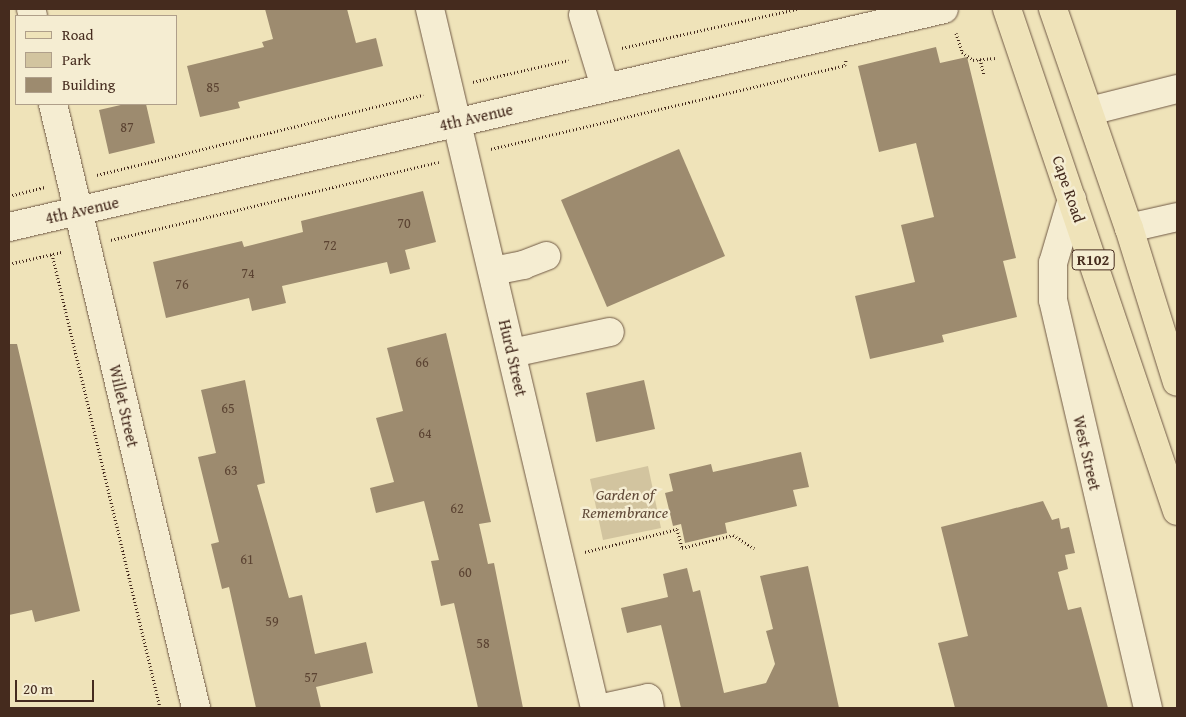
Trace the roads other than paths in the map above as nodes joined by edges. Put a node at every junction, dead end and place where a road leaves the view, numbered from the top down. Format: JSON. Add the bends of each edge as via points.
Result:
{"nodes":[{"id":1,"x":430,"y":9,"type":"edge"},
{"id":2,"x":1007,"y":9,"type":"edge"},
{"id":3,"x":1053,"y":9,"type":"edge"},
{"id":4,"x":583,"y":15,"type":"dead end"},
{"id":5,"x":949,"y":17,"type":"edge"},
{"id":6,"x":605,"y":87,"type":"junction"},
{"id":7,"x":1177,"y":89,"type":"edge"},
{"id":8,"x":53,"y":105,"type":"edge"},
{"id":9,"x":1090,"y":111,"type":"junction"},
{"id":10,"x":457,"y":121,"type":"junction"},
{"id":11,"x":1072,"y":199,"type":"junction"},
{"id":12,"x":78,"y":210,"type":"junction"},
{"id":13,"x":1177,"y":217,"type":"edge"},
{"id":14,"x":9,"y":227,"type":"edge"},
{"id":15,"x":1129,"y":228,"type":"junction"},
{"id":16,"x":546,"y":256,"type":"dead end"},
{"id":17,"x":493,"y":270,"type":"junction"},
{"id":18,"x":610,"y":332,"type":"dead end"},
{"id":19,"x":512,"y":353,"type":"junction"},
{"id":20,"x":1177,"y":382,"type":"edge"},
{"id":21,"x":1177,"y":511,"type":"edge"},
{"id":22,"x":196,"y":708,"type":"edge"},
{"id":23,"x":596,"y":708,"type":"edge"},
{"id":24,"x":603,"y":708,"type":"edge"},
{"id":25,"x":650,"y":708,"type":"edge"},
{"id":26,"x":1148,"y":708,"type":"edge"}],
"edges":[{"from":1,"to":10,"type":"street","name":"Hurd Street"},
{"from":2,"to":11,"type":"main road","name":"Cape Road","number":"R102"},
{"from":3,"to":9,"type":"main road","number":"R102"},
{"from":4,"to":6,"type":"street"},
{"from":5,"to":6,"type":"street","name":"4th Avenue"},
{"from":6,"to":10,"type":"street","name":"4th Avenue"},
{"from":7,"to":9,"type":"street"},
{"from":8,"to":12,"type":"street","name":"Willet Street"},
{"from":9,"to":15,"type":"main road","number":"R102"},
{"from":10,"to":12,"type":"street","name":"4th Avenue"},
{"from":10,"to":17,"type":"street","name":"Hurd Street"},
{"from":11,"to":21,"type":"main road","name":"Cape Road","number":"R102"},
{"from":11,"to":26,"type":"street","name":"West Street","via":[[1051,280],[1058,329]]},
{"from":12,"to":14,"type":"street","name":"4th Avenue"},
{"from":12,"to":22,"type":"street","name":"Willet Street"},
{"from":13,"to":15,"type":"street"},
{"from":15,"to":20,"type":"main road","number":"R102"},
{"from":16,"to":17,"type":"street","via":[[524,265]]},
{"from":17,"to":19,"type":"street","name":"Hurd Street"},
{"from":18,"to":19,"type":"street"},
{"from":19,"to":23,"type":"street","name":"Hurd Street"},
{"from":24,"to":25,"type":"street","via":[[648,698]]}]}
